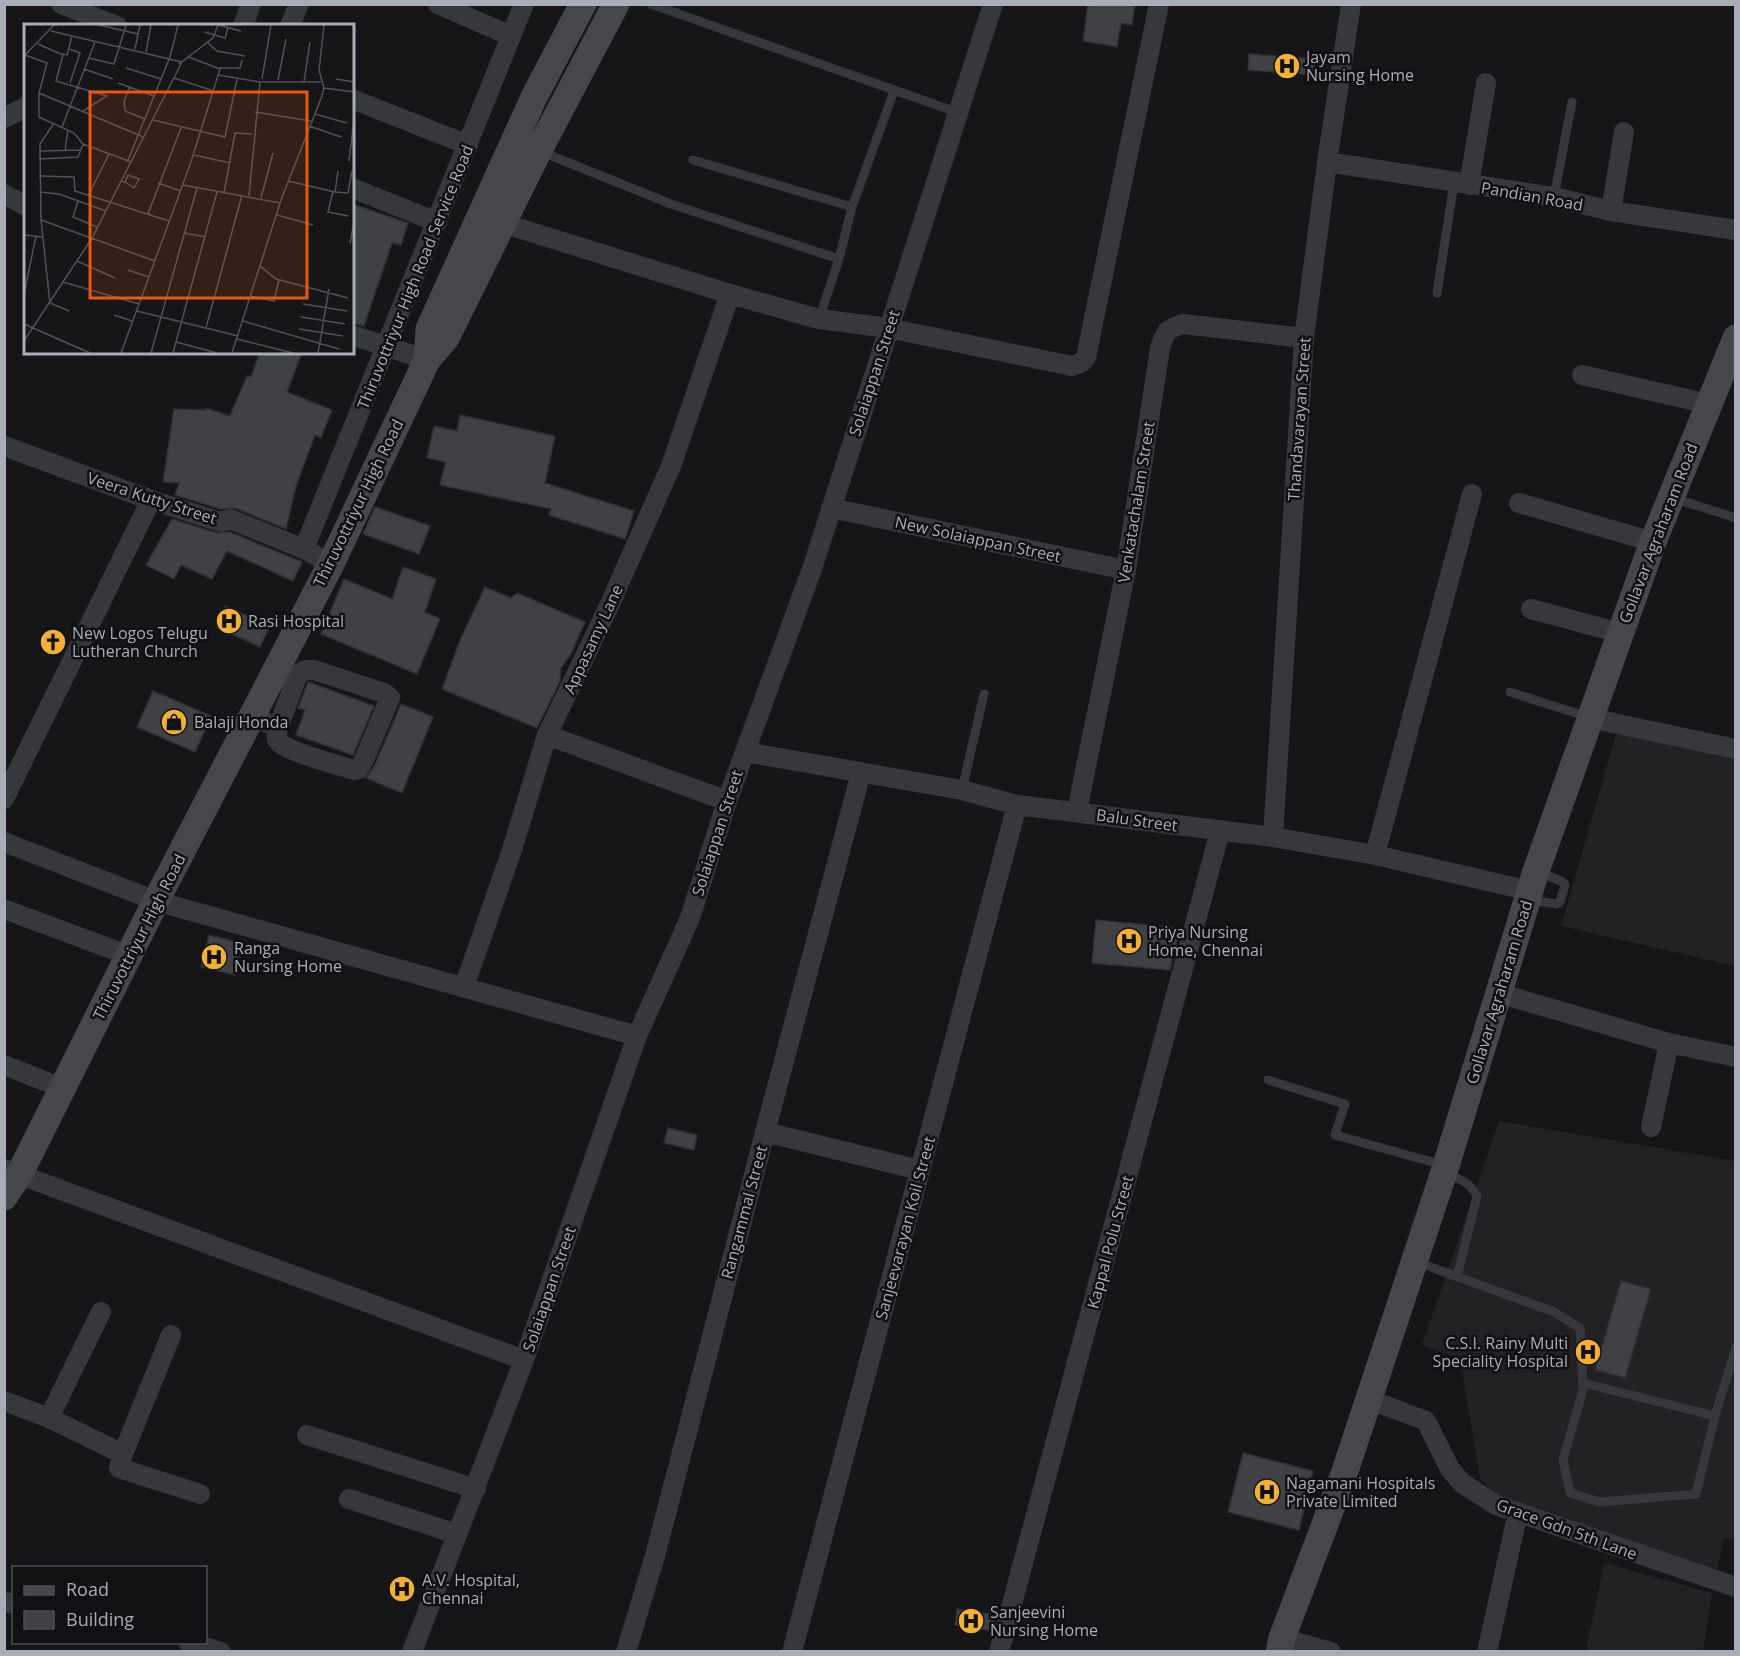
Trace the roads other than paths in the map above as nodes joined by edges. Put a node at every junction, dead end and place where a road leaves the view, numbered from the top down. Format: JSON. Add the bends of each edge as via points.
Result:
{"nodes":[{"id":1,"x":61,"y":4,"type":"edge"},
{"id":2,"x":251,"y":4,"type":"edge"},
{"id":3,"x":299,"y":4,"type":"edge"},
{"id":4,"x":438,"y":4,"type":"edge"},
{"id":5,"x":524,"y":4,"type":"edge"},
{"id":6,"x":584,"y":4,"type":"edge"},
{"id":7,"x":651,"y":4,"type":"edge"},
{"id":8,"x":993,"y":4,"type":"edge"},
{"id":9,"x":1159,"y":4,"type":"edge"},
{"id":10,"x":1351,"y":4,"type":"edge"},
{"id":11,"x":613,"y":10,"type":"edge"},
{"id":12,"x":112,"y":24,"type":"edge"},
{"id":13,"x":244,"y":24,"type":"edge"},
{"id":14,"x":291,"y":24,"type":"edge"},
{"id":15,"x":511,"y":36,"type":"junction"},
{"id":16,"x":1486,"y":83,"type":"dead end"},
{"id":17,"x":894,"y":91,"type":"junction"},
{"id":18,"x":354,"y":100,"type":"edge"},
{"id":19,"x":1572,"y":102,"type":"dead end"},
{"id":20,"x":24,"y":108,"type":"edge"},
{"id":21,"x":959,"y":113,"type":"junction"},
{"id":22,"x":4,"y":118,"type":"edge"},
{"id":23,"x":1624,"y":132,"type":"dead end"},
{"id":24,"x":468,"y":145,"type":"junction"},
{"id":25,"x":539,"y":150,"type":"junction"},
{"id":26,"x":693,"y":159,"type":"dead end"},
{"id":27,"x":1327,"y":162,"type":"junction"},
{"id":28,"x":1462,"y":184,"type":"junction"},
{"id":29,"x":354,"y":189,"type":"edge"},
{"id":30,"x":4,"y":194,"type":"edge"},
{"id":31,"x":1554,"y":197,"type":"junction"},
{"id":32,"x":24,"y":205,"type":"edge"},
{"id":33,"x":852,"y":207,"type":"junction"},
{"id":34,"x":1611,"y":211,"type":"junction"},
{"id":35,"x":437,"y":222,"type":"junction"},
{"id":36,"x":502,"y":224,"type":"junction"},
{"id":37,"x":1736,"y":230,"type":"edge"},
{"id":38,"x":839,"y":259,"type":"junction"},
{"id":39,"x":1437,"y":293,"type":"dead end"},
{"id":40,"x":730,"y":294,"type":"junction"},
{"id":41,"x":819,"y":319,"type":"junction"},
{"id":42,"x":888,"y":328,"type":"junction"},
{"id":43,"x":354,"y":336,"type":"edge"},
{"id":44,"x":1304,"y":338,"type":"junction"},
{"id":45,"x":1736,"y":338,"type":"edge"},
{"id":46,"x":387,"y":347,"type":"junction"},
{"id":47,"x":427,"y":360,"type":"junction"},
{"id":48,"x":1582,"y":375,"type":"dead end"},
{"id":49,"x":1709,"y":404,"type":"junction"},
{"id":50,"x":4,"y":446,"type":"edge"},
{"id":51,"x":1472,"y":494,"type":"dead end"},
{"id":52,"x":1671,"y":497,"type":"junction"},
{"id":53,"x":151,"y":500,"type":"junction"},
{"id":54,"x":1518,"y":503,"type":"dead end"},
{"id":55,"x":831,"y":508,"type":"junction"},
{"id":56,"x":1736,"y":518,"type":"edge"},
{"id":57,"x":1653,"y":542,"type":"junction"},
{"id":58,"x":304,"y":549,"type":"junction"},
{"id":59,"x":331,"y":564,"type":"junction"},
{"id":60,"x":1126,"y":570,"type":"junction"},
{"id":61,"x":1531,"y":609,"type":"dead end"},
{"id":62,"x":1620,"y":633,"type":"junction"},
{"id":63,"x":294,"y":664,"type":"junction"},
{"id":64,"x":1510,"y":692,"type":"dead end"},
{"id":65,"x":984,"y":694,"type":"dead end"},
{"id":66,"x":252,"y":716,"type":"junction"},
{"id":67,"x":1590,"y":718,"type":"junction"},
{"id":68,"x":278,"y":728,"type":"junction"},
{"id":69,"x":547,"y":735,"type":"junction"},
{"id":70,"x":1736,"y":749,"type":"edge"},
{"id":71,"x":745,"y":752,"type":"junction"},
{"id":72,"x":861,"y":773,"type":"junction"},
{"id":73,"x":962,"y":790,"type":"junction"},
{"id":74,"x":4,"y":799,"type":"edge"},
{"id":75,"x":727,"y":801,"type":"junction"},
{"id":76,"x":1017,"y":805,"type":"junction"},
{"id":77,"x":1077,"y":811,"type":"junction"},
{"id":78,"x":1220,"y":831,"type":"junction"},
{"id":79,"x":1273,"y":837,"type":"junction"},
{"id":80,"x":4,"y":842,"type":"edge"},
{"id":81,"x":1375,"y":855,"type":"junction"},
{"id":82,"x":1531,"y":887,"type":"junction"},
{"id":83,"x":156,"y":902,"type":"junction"},
{"id":84,"x":4,"y":909,"type":"edge"},
{"id":85,"x":130,"y":956,"type":"junction"},
{"id":86,"x":464,"y":987,"type":"junction"},
{"id":87,"x":1498,"y":993,"type":"junction"},
{"id":88,"x":638,"y":1036,"type":"junction"},
{"id":89,"x":1670,"y":1043,"type":"junction"},
{"id":90,"x":1736,"y":1057,"type":"edge"},
{"id":91,"x":4,"y":1065,"type":"edge"},
{"id":92,"x":1268,"y":1080,"type":"dead end"},
{"id":93,"x":62,"y":1088,"type":"junction"},
{"id":94,"x":1651,"y":1127,"type":"dead end"},
{"id":95,"x":765,"y":1132,"type":"junction"},
{"id":96,"x":920,"y":1170,"type":"junction"},
{"id":97,"x":1444,"y":1170,"type":"junction"},
{"id":98,"x":9,"y":1180,"type":"edge"},
{"id":99,"x":1414,"y":1261,"type":"junction"},
{"id":100,"x":1457,"y":1277,"type":"junction"},
{"id":101,"x":101,"y":1312,"type":"dead end"},
{"id":102,"x":171,"y":1335,"type":"dead end"},
{"id":103,"x":1736,"y":1347,"type":"edge"},
{"id":104,"x":524,"y":1360,"type":"junction"},
{"id":105,"x":1583,"y":1383,"type":"junction"},
{"id":106,"x":1368,"y":1399,"type":"junction"},
{"id":107,"x":4,"y":1401,"type":"edge"},
{"id":108,"x":1715,"y":1416,"type":"junction"},
{"id":109,"x":49,"y":1418,"type":"junction"},
{"id":110,"x":307,"y":1435,"type":"dead end"},
{"id":111,"x":123,"y":1454,"type":"junction"},
{"id":112,"x":476,"y":1489,"type":"junction"},
{"id":113,"x":200,"y":1494,"type":"dead end"},
{"id":114,"x":349,"y":1499,"type":"dead end"},
{"id":115,"x":1518,"y":1512,"type":"junction"},
{"id":116,"x":457,"y":1534,"type":"junction"},
{"id":117,"x":1736,"y":1587,"type":"edge"},
{"id":118,"x":195,"y":1644,"type":"edge"},
{"id":119,"x":1281,"y":1645,"type":"edge"},
{"id":120,"x":221,"y":1652,"type":"edge"},
{"id":121,"x":412,"y":1652,"type":"edge"},
{"id":122,"x":626,"y":1652,"type":"edge"},
{"id":123,"x":792,"y":1652,"type":"edge"},
{"id":124,"x":999,"y":1652,"type":"edge"},
{"id":125,"x":1331,"y":1652,"type":"edge"},
{"id":126,"x":1487,"y":1652,"type":"edge"}],
"edges":[{"from":1,"to":12,"type":"street"},
{"from":2,"to":13,"type":"street"},
{"from":3,"to":14,"type":"street"},
{"from":4,"to":15,"type":"street"},
{"from":5,"to":15,"type":"street","name":"Thiruvottriyur High Road Service Road"},
{"from":6,"to":11,"type":"street"},
{"from":6,"to":47,"type":"main road","via":[[535,95],[429,329]]},
{"from":7,"to":17,"type":"lane"},
{"from":8,"to":21,"type":"street","name":"Solaiappan Street"},
{"from":9,"to":42,"type":"street","via":[[1086,357],[1081,363],[1072,366]]},
{"from":10,"to":27,"type":"street","name":"Thandavarayan Street"},
{"from":11,"to":25,"type":"main road","name":"Thiruvottriyur High Road"},
{"from":15,"to":24,"type":"street","name":"Thiruvottriyur High Road Service Road"},
{"from":16,"to":28,"type":"street"},
{"from":17,"to":21,"type":"lane"},
{"from":17,"to":33,"type":"lane"},
{"from":18,"to":24,"type":"street"},
{"from":19,"to":31,"type":"lane"},
{"from":20,"to":22,"type":"street"},
{"from":21,"to":42,"type":"street","name":"Solaiappan Street"},
{"from":23,"to":34,"type":"street"},
{"from":24,"to":35,"type":"street","name":"Thiruvottriyur High Road Service Road"},
{"from":25,"to":36,"type":"main road","name":"Thiruvottriyur High Road"},
{"from":25,"to":38,"type":"lane","via":[[671,204]]},
{"from":26,"to":33,"type":"lane"},
{"from":27,"to":28,"type":"street","name":"Pandian Road"},
{"from":27,"to":44,"type":"street","name":"Thandavarayan Street"},
{"from":28,"to":31,"type":"street","name":"Pandian Road"},
{"from":28,"to":39,"type":"lane"},
{"from":29,"to":35,"type":"street"},
{"from":30,"to":32,"type":"street"},
{"from":31,"to":34,"type":"street","name":"Pandian Road"},
{"from":33,"to":38,"type":"lane"},
{"from":34,"to":37,"type":"street","name":"Pandian Road"},
{"from":35,"to":46,"type":"street","name":"Thiruvottriyur High Road Service Road"},
{"from":36,"to":40,"type":"street"},
{"from":36,"to":47,"type":"main road","name":"Thiruvottriyur High Road","via":[[446,338]]},
{"from":38,"to":41,"type":"lane"},
{"from":40,"to":41,"type":"street"},
{"from":40,"to":69,"type":"street","name":"Appasamy Lane","via":[[671,466]]},
{"from":41,"to":42,"type":"street"},
{"from":42,"to":55,"type":"street","name":"Solaiappan Street"},
{"from":43,"to":46,"type":"street"},
{"from":44,"to":60,"type":"street","name":"Venkatachalam Street","via":[[1183,324],[1164,333]]},
{"from":44,"to":79,"type":"street","name":"Thandavarayan Street"},
{"from":45,"to":49,"type":"main road","name":"Gollavar Agraharam Road"},
{"from":46,"to":47,"type":"street"},
{"from":46,"to":58,"type":"street","name":"Thiruvottriyur High Road Service Road"},
{"from":47,"to":59,"type":"main road","name":"Thiruvottriyur High Road"},
{"from":48,"to":49,"type":"street"},
{"from":49,"to":52,"type":"main road","name":"Gollavar Agraharam Road"},
{"from":50,"to":53,"type":"street","name":"Veera Kutty Street"},
{"from":51,"to":81,"type":"street"},
{"from":52,"to":56,"type":"lane"},
{"from":52,"to":57,"type":"main road","name":"Gollavar Agraharam Road"},
{"from":53,"to":58,"type":"street","name":"Veera Kutty Street","via":[[220,522],[230,519]]},
{"from":53,"to":74,"type":"street"},
{"from":54,"to":57,"type":"street"},
{"from":55,"to":60,"type":"street","name":"New Solaiappan Street"},
{"from":55,"to":71,"type":"street","name":"Solaiappan Street"},
{"from":57,"to":62,"type":"main road","name":"Gollavar Agraharam Road"},
{"from":58,"to":59,"type":"street","name":"Veera Kutty Street"},
{"from":59,"to":63,"type":"main road","name":"Thiruvottriyur High Road"},
{"from":60,"to":77,"type":"street","name":"Venkatachalam Street"},
{"from":61,"to":62,"type":"street"},
{"from":62,"to":67,"type":"main road","name":"Gollavar Agraharam Road"},
{"from":63,"to":66,"type":"main road","name":"Thiruvottriyur High Road"},
{"from":63,"to":68,"type":"street","via":[[298,674]]},
{"from":63,"to":68,"type":"street","via":[[390,698],[359,769],[289,749],[278,741]]},
{"from":64,"to":67,"type":"lane"},
{"from":65,"to":73,"type":"lane"},
{"from":66,"to":68,"type":"street"},
{"from":66,"to":83,"type":"main road","name":"Thiruvottriyur High Road"},
{"from":67,"to":70,"type":"street"},
{"from":67,"to":82,"type":"main road","name":"Gollavar Agraharam Road"},
{"from":69,"to":75,"type":"street"},
{"from":69,"to":86,"type":"street","name":"Appasamy Lane"},
{"from":71,"to":72,"type":"street","name":"Balu Street"},
{"from":71,"to":75,"type":"street","name":"Solaiappan Street"},
{"from":72,"to":73,"type":"street","name":"Balu Street"},
{"from":72,"to":95,"type":"street","name":"Rangammal Street"},
{"from":73,"to":76,"type":"street","name":"Balu Street"},
{"from":75,"to":88,"type":"street","name":"Solaiappan Street","via":[[690,918]]},
{"from":76,"to":77,"type":"street","name":"Balu Street"},
{"from":76,"to":96,"type":"street","name":"Sanjeevarayan Koil Street"},
{"from":77,"to":78,"type":"street","name":"Balu Street"},
{"from":78,"to":79,"type":"street","name":"Balu Street"},
{"from":78,"to":124,"type":"street","name":"Kappal Polu Street"},
{"from":79,"to":81,"type":"street","name":"Balu Street"},
{"from":80,"to":83,"type":"street"},
{"from":81,"to":82,"type":"street","name":"Balu Street"},
{"from":82,"to":87,"type":"main road","name":"Gollavar Agraharam Road"},
{"from":83,"to":85,"type":"main road","name":"Thiruvottriyur High Road"},
{"from":83,"to":86,"type":"street"},
{"from":84,"to":85,"type":"street"},
{"from":85,"to":93,"type":"main road","name":"Thiruvottriyur High Road"},
{"from":86,"to":88,"type":"street"},
{"from":87,"to":89,"type":"street"},
{"from":87,"to":97,"type":"main road","name":"Gollavar Agraharam Road"},
{"from":88,"to":104,"type":"street","name":"Solaiappan Street"},
{"from":89,"to":90,"type":"street"},
{"from":89,"to":94,"type":"street"},
{"from":91,"to":93,"type":"street"},
{"from":92,"to":97,"type":"lane","via":[[1345,1104],[1335,1135]]},
{"from":93,"to":98,"type":"main road","name":"Thiruvottriyur High Road"},
{"from":95,"to":96,"type":"street"},
{"from":95,"to":122,"type":"street","name":"Rangammal Street","via":[[655,1556]]},
{"from":96,"to":123,"type":"street","name":"Sanjeevarayan Koil Street"},
{"from":97,"to":99,"type":"main road","name":"Gollavar Agraharam Road"},
{"from":97,"to":100,"type":"lane","via":[[1470,1184],[1477,1196]]},
{"from":98,"to":104,"type":"street"},
{"from":99,"to":100,"type":"lane"},
{"from":99,"to":106,"type":"main road","name":"Gollavar Agraharam Road"},
{"from":100,"to":105,"type":"lane","via":[[1554,1312],[1580,1328]]},
{"from":101,"to":109,"type":"street"},
{"from":102,"to":111,"type":"street"},
{"from":103,"to":108,"type":"lane"},
{"from":104,"to":112,"type":"street","name":"Solaiappan Street"},
{"from":105,"to":108,"type":"lane"},
{"from":105,"to":108,"type":"lane","via":[[1563,1460],[1570,1493],[1600,1502],[1696,1494]]},
{"from":106,"to":115,"type":"street","name":"Grace Gdn 5th Lane","via":[[1426,1421],[1450,1469],[1462,1483],[1496,1505]]},
{"from":106,"to":119,"type":"main road","name":"Gollavar Agraharam Road"},
{"from":107,"to":109,"type":"street"},
{"from":109,"to":111,"type":"street"},
{"from":110,"to":112,"type":"street"},
{"from":111,"to":113,"type":"street","via":[[119,1468]]},
{"from":112,"to":116,"type":"street","name":"Solaiappan Street"},
{"from":114,"to":116,"type":"street"},
{"from":115,"to":117,"type":"street","name":"Grace Gdn 5th Lane"},
{"from":115,"to":126,"type":"street"},
{"from":116,"to":121,"type":"street","name":"Solaiappan Street"},
{"from":118,"to":120,"type":"street"},
{"from":119,"to":125,"type":"street"}]}
